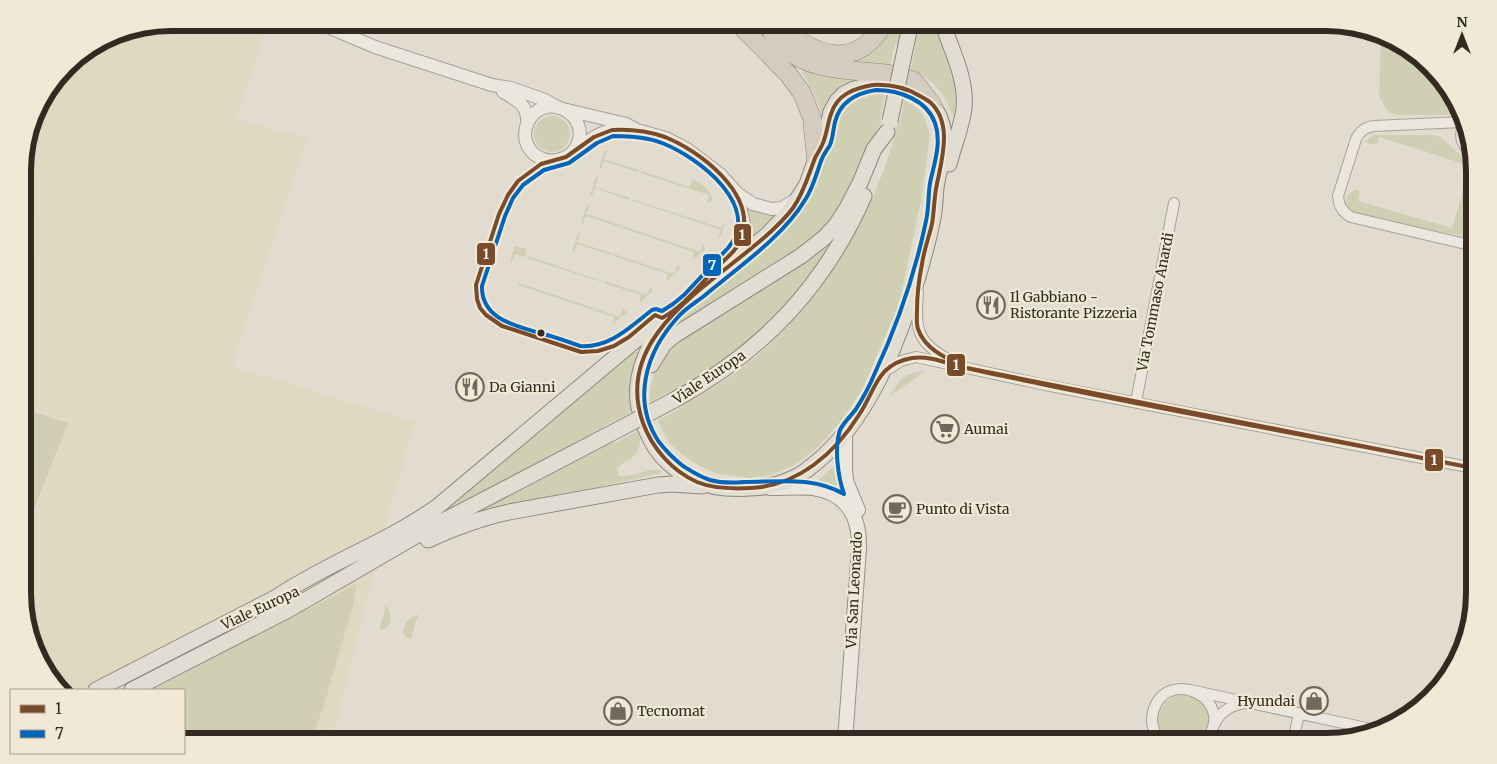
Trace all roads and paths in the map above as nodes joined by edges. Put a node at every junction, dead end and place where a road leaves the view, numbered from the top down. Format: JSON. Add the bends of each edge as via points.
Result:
{"nodes":[{"id":1,"x":337,"y":31,"type":"edge"},
{"id":2,"x":746,"y":31,"type":"edge"},
{"id":3,"x":772,"y":31,"type":"edge"},
{"id":4,"x":787,"y":31,"type":"edge"},
{"id":5,"x":880,"y":31,"type":"edge"},
{"id":6,"x":909,"y":31,"type":"edge"},
{"id":7,"x":945,"y":31,"type":"edge"},
{"id":8,"x":888,"y":79,"type":"joint"},
{"id":9,"x":908,"y":84,"type":"dead end"},
{"id":10,"x":492,"y":85,"type":"junction"},
{"id":11,"x":932,"y":104,"type":"joint"},
{"id":12,"x":561,"y":108,"type":"junction"},
{"id":13,"x":1456,"y":122,"type":"edge"},
{"id":14,"x":527,"y":125,"type":"junction"},
{"id":15,"x":888,"y":127,"type":"junction"},
{"id":16,"x":639,"y":130,"type":"junction"},
{"id":17,"x":570,"y":154,"type":"junction"},
{"id":18,"x":816,"y":158,"type":"junction"},
{"id":19,"x":737,"y":193,"type":"junction"},
{"id":20,"x":800,"y":198,"type":"junction"},
{"id":21,"x":1174,"y":203,"type":"dead end"},
{"id":22,"x":933,"y":218,"type":"junction"},
{"id":23,"x":1466,"y":244,"type":"edge"},
{"id":24,"x":922,"y":261,"type":"junction"},
{"id":25,"x":687,"y":302,"type":"junction"},
{"id":26,"x":673,"y":313,"type":"junction"},
{"id":27,"x":967,"y":368,"type":"junction"},
{"id":28,"x":881,"y":373,"type":"junction"},
{"id":29,"x":1136,"y":402,"type":"junction"},
{"id":30,"x":645,"y":427,"type":"dead end"},
{"id":31,"x":845,"y":434,"type":"junction"},
{"id":32,"x":1466,"y":467,"type":"edge"},
{"id":33,"x":711,"y":487,"type":"junction"},
{"id":34,"x":759,"y":488,"type":"junction"},
{"id":35,"x":426,"y":530,"type":"junction"},
{"id":36,"x":275,"y":598,"type":"junction"},
{"id":37,"x":290,"y":609,"type":"junction"},
{"id":38,"x":98,"y":689,"type":"edge"},
{"id":39,"x":134,"y":689,"type":"edge"},
{"id":40,"x":1190,"y":690,"type":"junction"},
{"id":41,"x":1249,"y":703,"type":"junction"},
{"id":42,"x":1299,"y":714,"type":"junction"},
{"id":43,"x":1213,"y":727,"type":"junction"},
{"id":44,"x":1363,"y":727,"type":"edge"},
{"id":45,"x":846,"y":732,"type":"edge"},
{"id":46,"x":855,"y":732,"type":"edge"},
{"id":47,"x":1156,"y":732,"type":"edge"},
{"id":48,"x":1211,"y":732,"type":"edge"},
{"id":49,"x":1295,"y":732,"type":"edge"}],
"edges":[{"from":1,"to":10,"type":"street","via":[[375,47]]},
{"from":2,"to":18,"type":"highway","via":[[802,93],[812,118]]},
{"from":3,"to":8,"type":"highway","via":[[794,55],[810,62]]},
{"from":4,"to":5,"type":"highway","via":[[811,48],[840,54],[861,50]]},
{"from":6,"to":15,"type":"main road","name":"Viale Europa","bridge":true},
{"from":7,"to":22,"type":"main road","via":[[960,75],[964,102]]},
{"from":8,"to":18,"type":"main road","via":[[854,89],[837,101]]},
{"from":9,"to":11,"type":"highway","via":[[914,81]]},
{"from":10,"to":12,"type":"street","via":[[511,88]]},
{"from":10,"to":14,"type":"street","via":[[521,103],[527,114]]},
{"from":11,"to":22,"type":"main road","via":[[942,121],[944,138]]},
{"from":12,"to":14,"type":"street","via":[[541,109]]},
{"from":12,"to":16,"type":"street"},
{"from":12,"to":17,"type":"street","via":[[574,117],[579,130],[578,143]]},
{"from":13,"to":23,"type":"street","via":[[1364,128],[1356,139],[1338,204],[1351,217]]},
{"from":14,"to":17,"type":"street","via":[[526,143],[541,159],[561,160]]},
{"from":15,"to":26,"type":"main road","via":[[836,225],[806,253],[681,330],[664,344],[648,373],[642,406],[637,398],[643,363],[655,337]]},
{"from":15,"to":35,"type":"main road","name":"Viale Europa","bridge":true,"via":[[873,173],[835,253],[783,319],[752,347],[721,372],[676,399]]},
{"from":16,"to":17,"type":"street","via":[[602,133]]},
{"from":16,"to":19,"type":"street","via":[[687,149],[720,174]]},
{"from":18,"to":20,"type":"main road"},
{"from":19,"to":20,"type":"street","via":[[754,204],[772,209],[782,208]]},
{"from":19,"to":25,"type":"street","via":[[744,224],[742,237],[737,247]]},
{"from":20,"to":25,"type":"main road","via":[[775,228]]},
{"from":21,"to":29,"type":"street","name":"Via Tommaso Anardi"},
{"from":22,"to":24,"type":"main road"},
{"from":24,"to":27,"type":"street","via":[[918,328],[924,341],[936,353]]},
{"from":24,"to":28,"type":"main road","via":[[902,324]]},
{"from":25,"to":26,"type":"main road"},
{"from":26,"to":36,"type":"main road","via":[[662,318],[437,507],[410,526],[295,584]]},
{"from":27,"to":28,"type":"street","via":[[916,357],[901,361]]},
{"from":27,"to":29,"type":"street"},
{"from":28,"to":31,"type":"main road","via":[[862,411]]},
{"from":29,"to":32,"type":"street"},
{"from":30,"to":33,"type":"main road","via":[[655,447],[670,463],[694,480]]},
{"from":31,"to":34,"type":"main road","via":[[829,452],[792,479]]},
{"from":31,"to":46,"type":"main road","name":"Via San Leonardo","via":[[846,481],[868,538]]},
{"from":33,"to":34,"type":"main road"},
{"from":33,"to":37,"type":"main road","via":[[658,485],[489,516],[446,532]]},
{"from":34,"to":45,"type":"main road","name":"Via San Leonardo","via":[[812,488],[827,492],[844,502],[856,519],[859,549]]},
{"from":35,"to":36,"type":"main road","name":"Viale Europa"},
{"from":35,"to":37,"type":"main road","name":"Viale Europa"},
{"from":36,"to":38,"type":"main road","name":"Viale Europa"},
{"from":37,"to":39,"type":"main road","name":"Viale Europa"},
{"from":40,"to":41,"type":"street"},
{"from":40,"to":43,"type":"street","via":[[1199,693],[1209,704],[1213,712]]},
{"from":40,"to":47,"type":"street","via":[[1180,689],[1161,698],[1152,716]]},
{"from":41,"to":42,"type":"street"},
{"from":41,"to":43,"type":"street","via":[[1223,712]]},
{"from":42,"to":44,"type":"street"},
{"from":42,"to":49,"type":"street"},
{"from":43,"to":48,"type":"street"}]}
